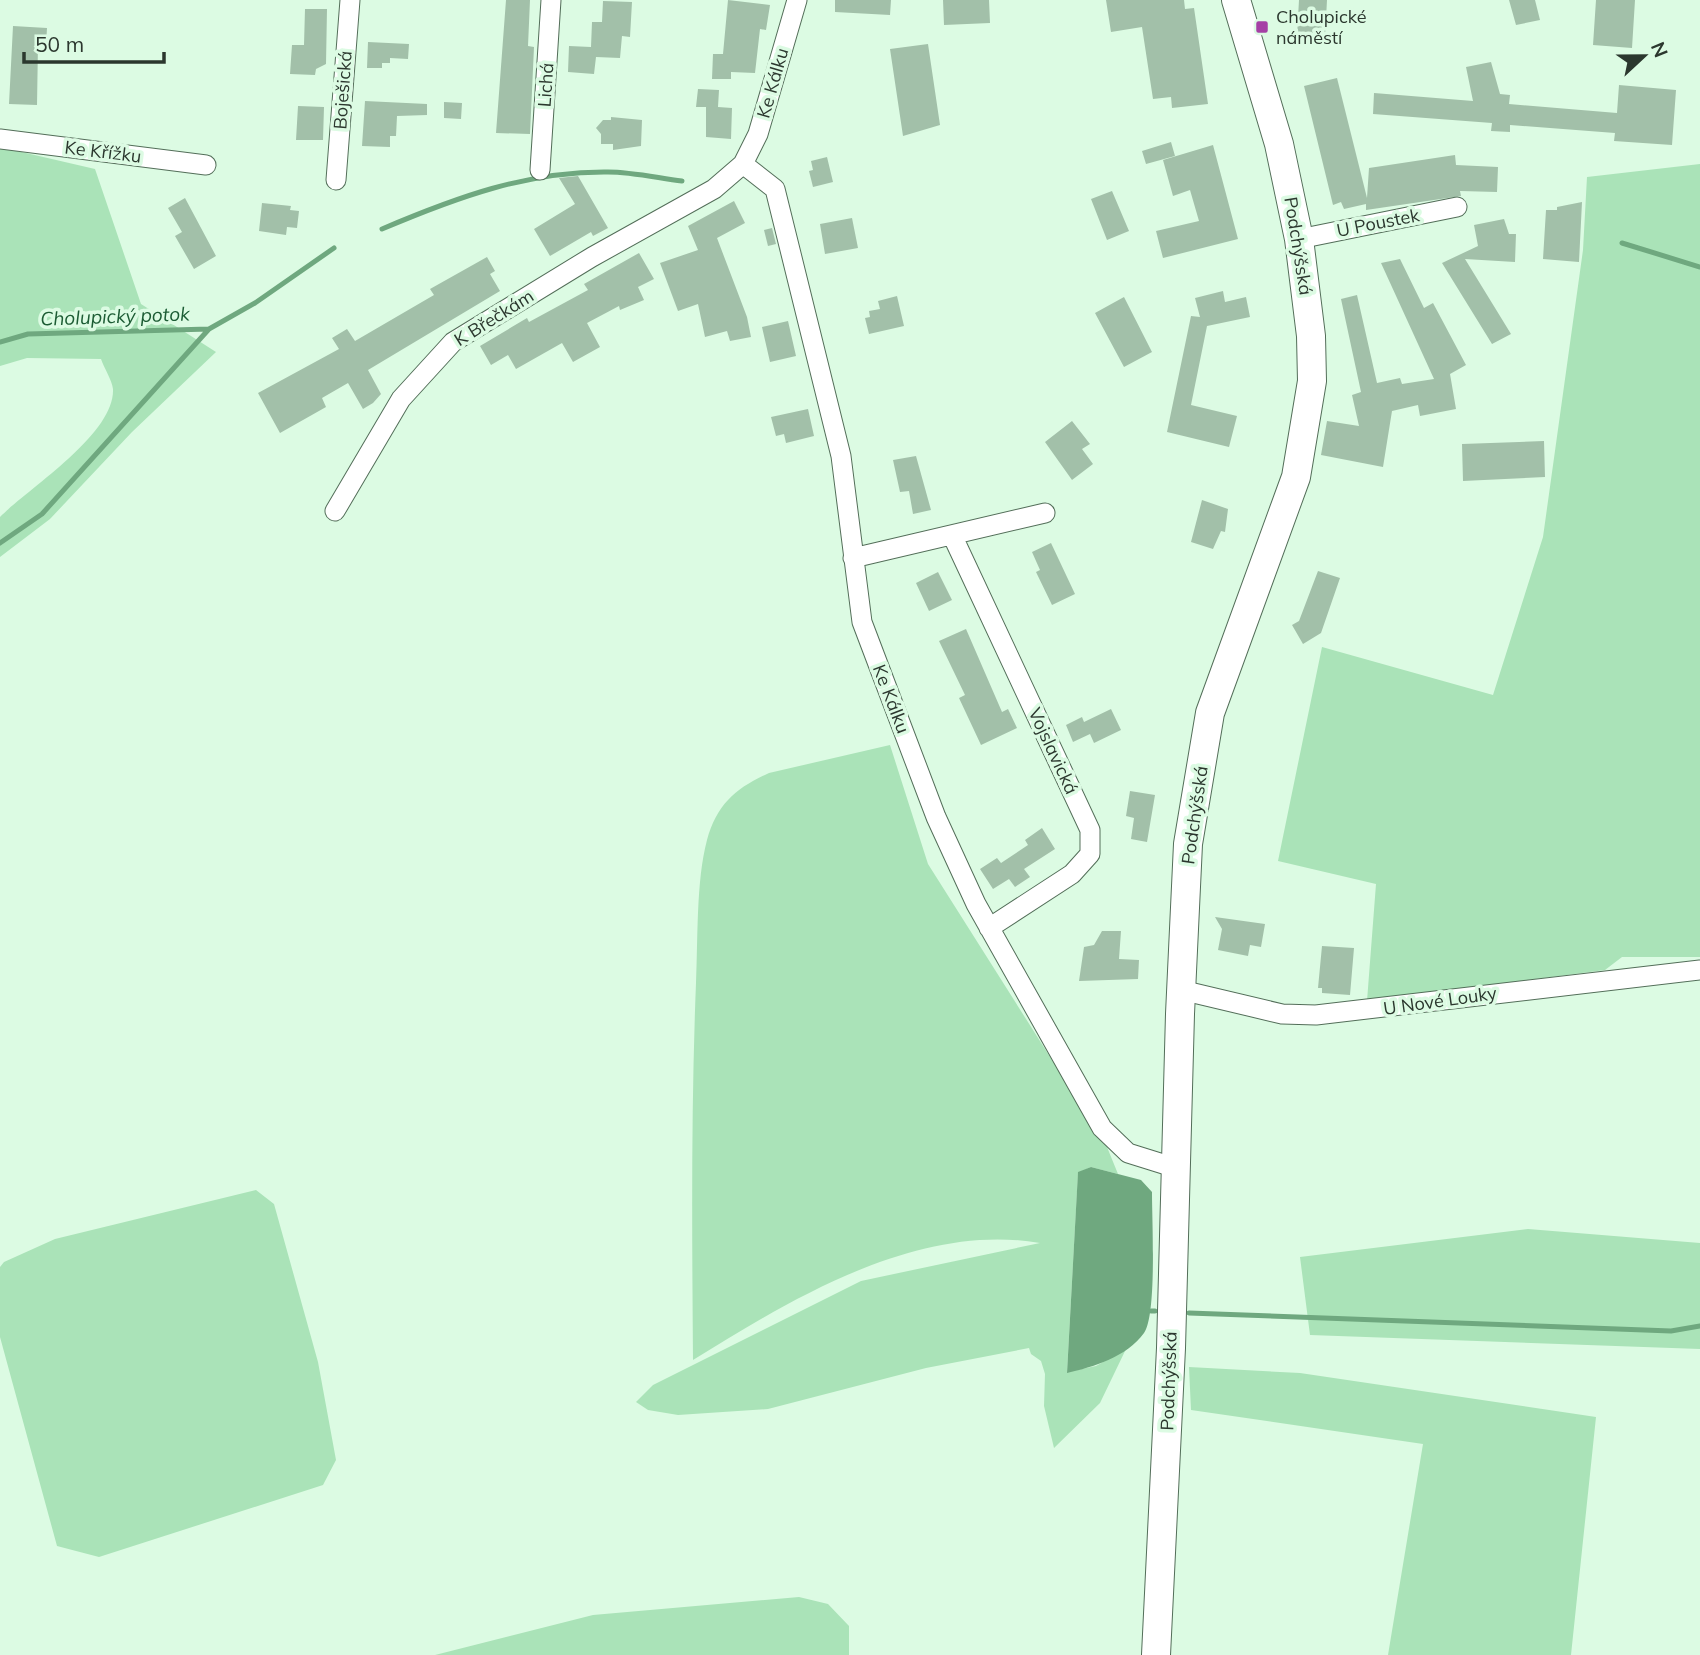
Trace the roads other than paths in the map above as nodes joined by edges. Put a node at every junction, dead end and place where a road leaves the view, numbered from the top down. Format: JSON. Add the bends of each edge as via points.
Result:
{"nodes":[{"id":1,"x":350,"y":0,"type":"edge"},
{"id":2,"x":551,"y":0,"type":"edge"},
{"id":3,"x":797,"y":0,"type":"edge"},
{"id":4,"x":1236,"y":0,"type":"edge"},
{"id":5,"x":0,"y":139,"type":"edge"},
{"id":6,"x":743,"y":164,"type":"junction"},
{"id":7,"x":206,"y":165,"type":"dead end"},
{"id":8,"x":540,"y":170,"type":"dead end"},
{"id":9,"x":336,"y":180,"type":"dead end"},
{"id":10,"x":714,"y":189,"type":"joint"},
{"id":11,"x":1457,"y":207,"type":"dead end"},
{"id":12,"x":1299,"y":239,"type":"junction"},
{"id":13,"x":335,"y":511,"type":"dead end"},
{"id":14,"x":1045,"y":513,"type":"dead end"},
{"id":15,"x":953,"y":537,"type":"junction"},
{"id":16,"x":853,"y":558,"type":"junction"},
{"id":17,"x":989,"y":928,"type":"junction"},
{"id":18,"x":1700,"y":970,"type":"edge"},
{"id":19,"x":1181,"y":990,"type":"junction"},
{"id":20,"x":1176,"y":1168,"type":"junction"},
{"id":21,"x":1156,"y":1655,"type":"edge"}],
"edges":[{"from":1,"to":9,"type":"street","name":"Boješická"},
{"from":2,"to":8,"type":"street","name":"Lichá"},
{"from":3,"to":6,"type":"street","name":"Ke Kálku","via":[[758,134]]},
{"from":4,"to":12,"type":"street","name":"Podchýšská","via":[[1279,144]]},
{"from":5,"to":7,"type":"street","name":"Ke Křížku"},
{"from":6,"to":10,"type":"street","name":"Ke Kálku"},
{"from":6,"to":16,"type":"street","name":"Ke Kálku","via":[[775,189],[841,456]]},
{"from":10,"to":13,"type":"street","name":"K Břečkám","via":[[453,342],[401,399]]},
{"from":11,"to":12,"type":"street","name":"U Poustek"},
{"from":12,"to":19,"type":"street","name":"Podchýšská","via":[[1312,381],[1296,477],[1210,713],[1188,844]]},
{"from":14,"to":15,"type":"street"},
{"from":15,"to":16,"type":"street"},
{"from":15,"to":17,"type":"street","name":"Vojslavická","via":[[1090,830],[1090,854],[1072,874]]},
{"from":16,"to":17,"type":"street","name":"Ke Kálku","via":[[862,622],[936,817]]},
{"from":17,"to":20,"type":"street","name":"Ke Kálku","via":[[1102,1128],[1128,1153]]},
{"from":18,"to":19,"type":"street","name":"U Nové Louky","via":[[1316,1015],[1282,1014]]},
{"from":19,"to":20,"type":"street","name":"Podchýšská"},
{"from":20,"to":21,"type":"street","name":"Podchýšská"}]}
